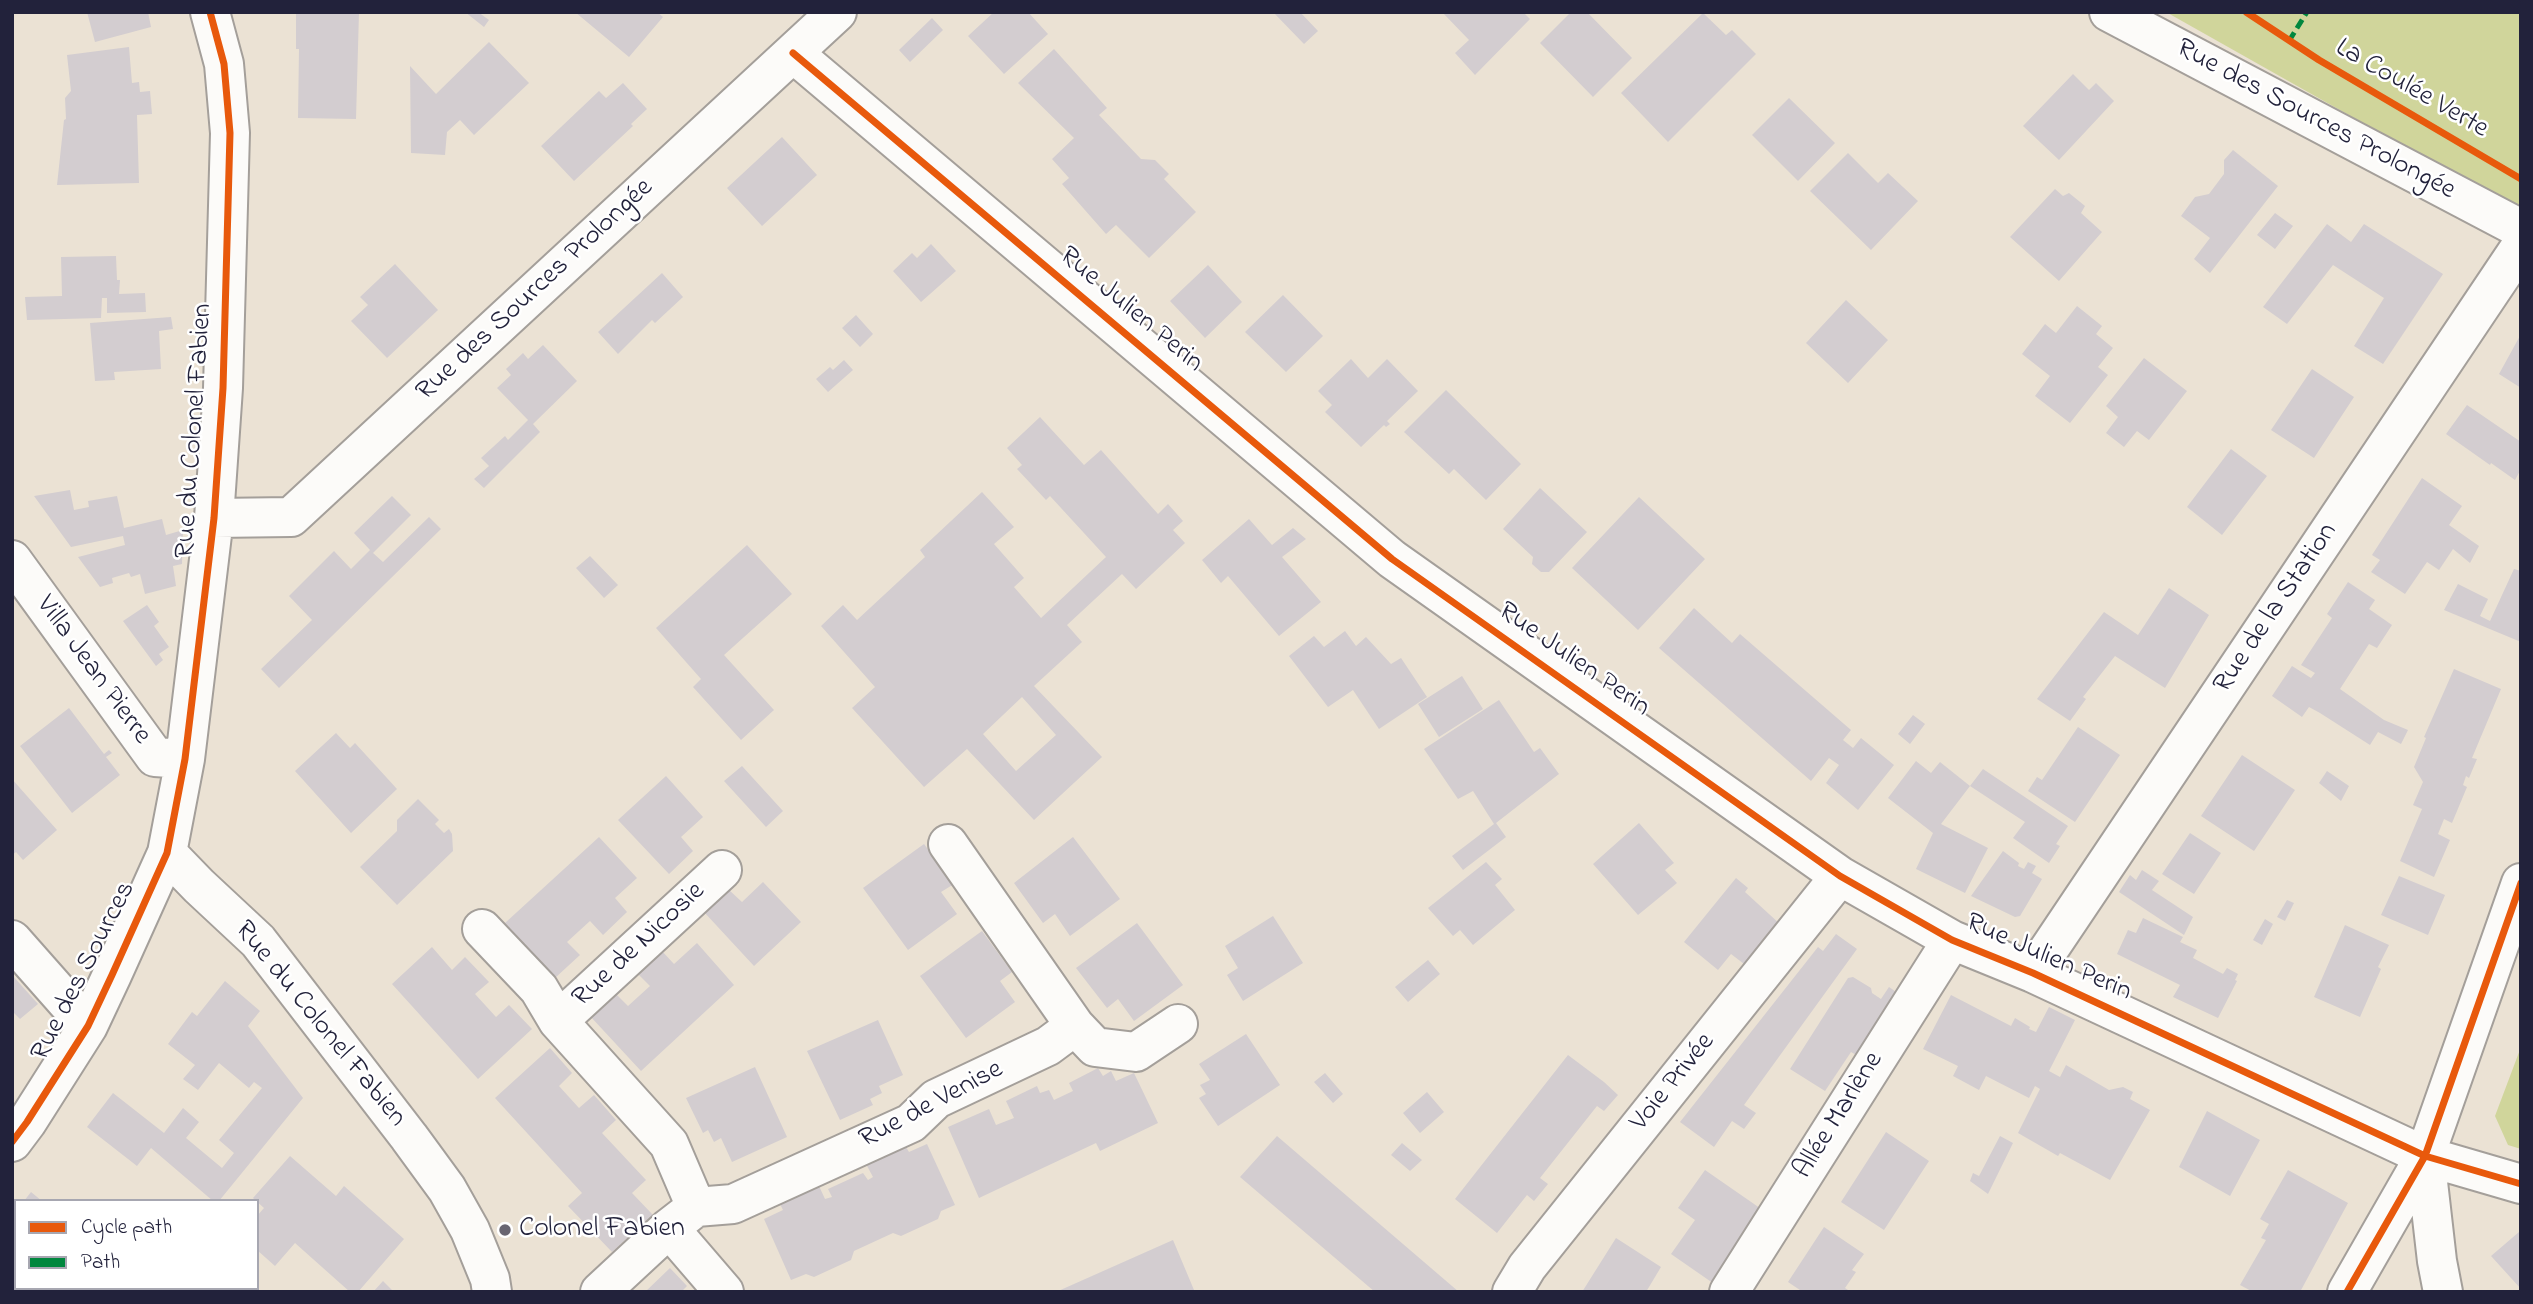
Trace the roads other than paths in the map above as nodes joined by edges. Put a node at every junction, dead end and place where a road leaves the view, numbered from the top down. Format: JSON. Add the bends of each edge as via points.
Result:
{"nodes":[{"id":1,"x":210,"y":12,"type":"edge"},
{"id":2,"x":837,"y":12,"type":"edge"},
{"id":3,"x":2109,"y":12,"type":"edge"},
{"id":4,"x":793,"y":53,"type":"junction"},
{"id":5,"x":2521,"y":229,"type":"edge"},
{"id":6,"x":2521,"y":246,"type":"edge"},
{"id":7,"x":214,"y":519,"type":"junction"},
{"id":8,"x":12,"y":560,"type":"edge"},
{"id":9,"x":185,"y":759,"type":"junction"},
{"id":10,"x":948,"y":844,"type":"dead end"},
{"id":11,"x":167,"y":853,"type":"junction"},
{"id":12,"x":722,"y":870,"type":"dead end"},
{"id":13,"x":1840,"y":876,"type":"junction"},
{"id":14,"x":2521,"y":883,"type":"edge"},
{"id":15,"x":482,"y":929,"type":"dead end"},
{"id":16,"x":12,"y":940,"type":"edge"},
{"id":17,"x":1952,"y":940,"type":"junction"},
{"id":18,"x":2033,"y":973,"type":"junction"},
{"id":19,"x":558,"y":1021,"type":"junction"},
{"id":20,"x":1178,"y":1024,"type":"dead end"},
{"id":21,"x":88,"y":1026,"type":"junction"},
{"id":22,"x":1075,"y":1026,"type":"junction"},
{"id":23,"x":17,"y":1123,"type":"edge"},
{"id":24,"x":2425,"y":1156,"type":"junction"},
{"id":25,"x":2521,"y":1184,"type":"edge"},
{"id":26,"x":683,"y":1217,"type":"junction"},
{"id":27,"x":601,"y":1291,"type":"edge"},
{"id":28,"x":492,"y":1292,"type":"edge"},
{"id":29,"x":724,"y":1292,"type":"edge"},
{"id":30,"x":1511,"y":1292,"type":"edge"},
{"id":31,"x":1729,"y":1292,"type":"edge"},
{"id":32,"x":2347,"y":1292,"type":"edge"},
{"id":33,"x":2443,"y":1292,"type":"edge"}],
"edges":[{"from":1,"to":7,"type":"street","name":"Rue du Colonel Fabien","via":[[224,64],[230,133],[223,388]]},
{"from":2,"to":4,"type":"street","name":"Rue des Sources Prolongée"},
{"from":3,"to":5,"type":"street","name":"Rue des Sources Prolongée"},
{"from":4,"to":7,"type":"street","name":"Rue des Sources Prolongée","via":[[291,517]]},
{"from":4,"to":13,"type":"street","name":"Rue Julien Perin","via":[[1392,559]]},
{"from":6,"to":18,"type":"street","name":"Rue de la Station"},
{"from":7,"to":9,"type":"street","name":"Rue du Colonel Fabien"},
{"from":8,"to":9,"type":"street","name":"Villa Jean Pierre","via":[[155,757]]},
{"from":9,"to":11,"type":"street","name":"Rue du Colonel Fabien"},
{"from":10,"to":22,"type":"street"},
{"from":11,"to":21,"type":"street","name":"Rue des Sources"},
{"from":11,"to":28,"type":"street","name":"Rue du Colonel Fabien","via":[[258,941],[409,1137],[470,1230]]},
{"from":12,"to":19,"type":"street","name":"Rue de Nicosie"},
{"from":13,"to":17,"type":"street","name":"Rue Julien Perin"},
{"from":13,"to":30,"type":"street","name":"Voie Privée"},
{"from":14,"to":24,"type":"street"},
{"from":15,"to":19,"type":"street","name":"Rue de Nicosie","via":[[539,989]]},
{"from":16,"to":21,"type":"street"},
{"from":17,"to":18,"type":"street","name":"Rue Julien Perin"},
{"from":17,"to":31,"type":"street","name":"Allée Marlène"},
{"from":18,"to":24,"type":"street","name":"Rue Julien Perin"},
{"from":19,"to":26,"type":"street","name":"Rue de Nicosie","via":[[668,1144]]},
{"from":20,"to":22,"type":"street","via":[[1136,1052],[1094,1048]]},
{"from":21,"to":23,"type":"street","name":"Rue des Sources"},
{"from":22,"to":26,"type":"street","name":"Rue de Venise","via":[[1048,1046],[936,1099],[911,1123],[733,1204]]},
{"from":24,"to":25,"type":"street","name":"Rue Julien Perin"},
{"from":24,"to":32,"type":"street"},
{"from":24,"to":33,"type":"street"},
{"from":26,"to":27,"type":"street"},
{"from":26,"to":29,"type":"street","name":"Rue de Nicosie"}]}
